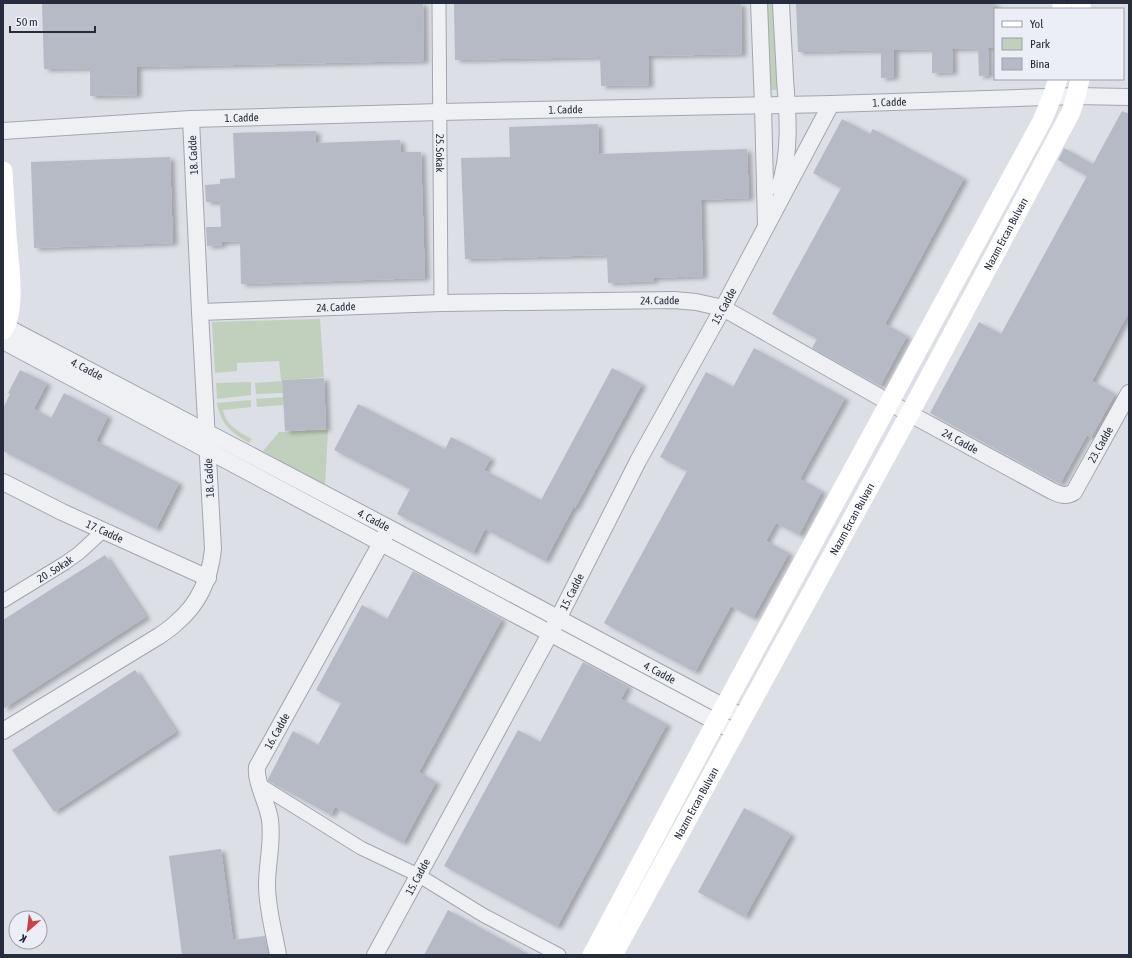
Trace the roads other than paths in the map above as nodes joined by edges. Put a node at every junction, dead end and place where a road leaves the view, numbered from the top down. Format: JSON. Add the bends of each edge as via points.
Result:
{"nodes":[{"id":1,"x":439,"y":3,"type":"edge"},
{"id":2,"x":758,"y":3,"type":"edge"},
{"id":3,"x":781,"y":3,"type":"edge"},
{"id":4,"x":1058,"y":80,"type":"edge"},
{"id":5,"x":1078,"y":88,"type":"edge"},
{"id":6,"x":1052,"y":97,"type":"junction"},
{"id":7,"x":1129,"y":97,"type":"edge"},
{"id":8,"x":831,"y":104,"type":"junction"},
{"id":9,"x":763,"y":105,"type":"junction"},
{"id":10,"x":787,"y":105,"type":"junction"},
{"id":11,"x":440,"y":112,"type":"junction"},
{"id":12,"x":191,"y":119,"type":"junction"},
{"id":13,"x":3,"y":131,"type":"edge"},
{"id":14,"x":3,"y":171,"type":"edge"},
{"id":15,"x":766,"y":228,"type":"junction"},
{"id":16,"x":441,"y":303,"type":"junction"},
{"id":17,"x":723,"y":308,"type":"junction"},
{"id":18,"x":200,"y":312,"type":"junction"},
{"id":19,"x":4,"y":330,"type":"edge"},
{"id":20,"x":1129,"y":393,"type":"edge"},
{"id":21,"x":890,"y":403,"type":"junction"},
{"id":22,"x":910,"y":413,"type":"junction"},
{"id":23,"x":207,"y":433,"type":"junction"},
{"id":24,"x":208,"y":451,"type":"junction"},
{"id":25,"x":3,"y":482,"type":"edge"},
{"id":26,"x":1070,"y":495,"type":"joint"},
{"id":27,"x":390,"y":528,"type":"junction"},
{"id":28,"x":103,"y":531,"type":"junction"},
{"id":29,"x":381,"y":543,"type":"junction"},
{"id":30,"x":208,"y":578,"type":"junction"},
{"id":31,"x":3,"y":601,"type":"edge"},
{"id":32,"x":558,"y":619,"type":"junction"},
{"id":33,"x":550,"y":633,"type":"junction"},
{"id":34,"x":720,"y":715,"type":"junction"},
{"id":35,"x":739,"y":725,"type":"junction"},
{"id":36,"x":3,"y":731,"type":"edge"},
{"id":37,"x":260,"y":785,"type":"junction"},
{"id":38,"x":418,"y":875,"type":"junction"},
{"id":39,"x":278,"y":955,"type":"edge"},
{"id":40,"x":375,"y":955,"type":"edge"},
{"id":41,"x":559,"y":955,"type":"edge"},
{"id":42,"x":592,"y":955,"type":"edge"},
{"id":43,"x":613,"y":955,"type":"edge"}],
"edges":[{"from":1,"to":11,"type":"street","name":"25. Sokak"},
{"from":2,"to":9,"type":"street","name":"15. Cadde"},
{"from":3,"to":10,"type":"street","name":"15. Cadde"},
{"from":4,"to":6,"type":"main road","name":"Nazım Ercan Bulvarı"},
{"from":5,"to":6,"type":"street","name":"1. Cadde"},
{"from":5,"to":7,"type":"street","name":"1. Cadde"},
{"from":5,"to":22,"type":"main road","name":"Nazım Ercan Bulvarı","via":[[1071,112]]},
{"from":6,"to":8,"type":"street","name":"1. Cadde"},
{"from":6,"to":21,"type":"main road","name":"Nazım Ercan Bulvarı","via":[[1042,121]]},
{"from":8,"to":10,"type":"street","name":"1. Cadde"},
{"from":8,"to":15,"type":"street","name":"15. Cadde"},
{"from":9,"to":10,"type":"street","name":"1. Cadde"},
{"from":9,"to":11,"type":"street","name":"1. Cadde"},
{"from":9,"to":15,"type":"street","name":"15. Cadde"},
{"from":10,"to":15,"type":"street","name":"15. Cadde","via":[[784,171]]},
{"from":11,"to":12,"type":"street","name":"1. Cadde"},
{"from":11,"to":16,"type":"street","name":"25. Sokak"},
{"from":12,"to":13,"type":"street","name":"1. Cadde"},
{"from":12,"to":18,"type":"street","name":"18. Cadde"},
{"from":14,"to":19,"type":"main road","via":[[10,280],[10,308]]},
{"from":15,"to":17,"type":"street","name":"15. Cadde"},
{"from":16,"to":17,"type":"street","name":"24. Cadde","via":[[674,300]]},
{"from":16,"to":18,"type":"street","name":"24. Cadde"},
{"from":17,"to":21,"type":"street","name":"24. Cadde"},
{"from":17,"to":32,"type":"street","name":"15. Cadde","via":[[638,461]]},
{"from":18,"to":23,"type":"street","name":"18. Cadde"},
{"from":19,"to":23,"type":"street","name":"4. Cadde"},
{"from":19,"to":24,"type":"street","name":"4. Cadde"},
{"from":20,"to":26,"type":"street","name":"23. Cadde"},
{"from":21,"to":22,"type":"street","name":"24. Cadde"},
{"from":21,"to":34,"type":"main road","name":"Nazım Ercan Bulvarı"},
{"from":22,"to":26,"type":"street","name":"24. Cadde","via":[[1052,491],[1064,496]]},
{"from":22,"to":35,"type":"main road","name":"Nazım Ercan Bulvarı"},
{"from":23,"to":24,"type":"street","name":"18. Cadde"},
{"from":23,"to":27,"type":"street","name":"4. Cadde"},
{"from":24,"to":29,"type":"street","name":"4. Cadde"},
{"from":24,"to":30,"type":"street","name":"18. Cadde","via":[[214,549]]},
{"from":25,"to":28,"type":"street","name":"17. Cadde"},
{"from":27,"to":29,"type":"street","name":"16. Cadde"},
{"from":27,"to":32,"type":"street","name":"4. Cadde"},
{"from":28,"to":30,"type":"street","name":"17. Cadde"},
{"from":28,"to":31,"type":"street","name":"20 . Sokak","via":[[69,560]]},
{"from":29,"to":33,"type":"street","name":"4. Cadde"},
{"from":29,"to":37,"type":"street","name":"16. Cadde","via":[[258,762],[256,771]]},
{"from":30,"to":36,"type":"street","name":"18. Cadde","via":[[201,594],[177,623]]},
{"from":32,"to":33,"type":"street","name":"15. Cadde"},
{"from":32,"to":34,"type":"street","name":"4. Cadde"},
{"from":33,"to":34,"type":"street","name":"4. Cadde"},
{"from":33,"to":38,"type":"street","name":"15. Cadde"},
{"from":34,"to":35,"type":"street","name":"4. Cadde"},
{"from":34,"to":42,"type":"main road","name":"Nazım Ercan Bulvarı"},
{"from":35,"to":43,"type":"main road","name":"Nazım Ercan Bulvarı"},
{"from":37,"to":38,"type":"street","via":[[361,848]]},
{"from":37,"to":39,"type":"street","name":"16. Cadde","via":[[271,826],[267,886]]},
{"from":38,"to":40,"type":"street","name":"15. Cadde"},
{"from":38,"to":41,"type":"street","via":[[483,915]]}]}
